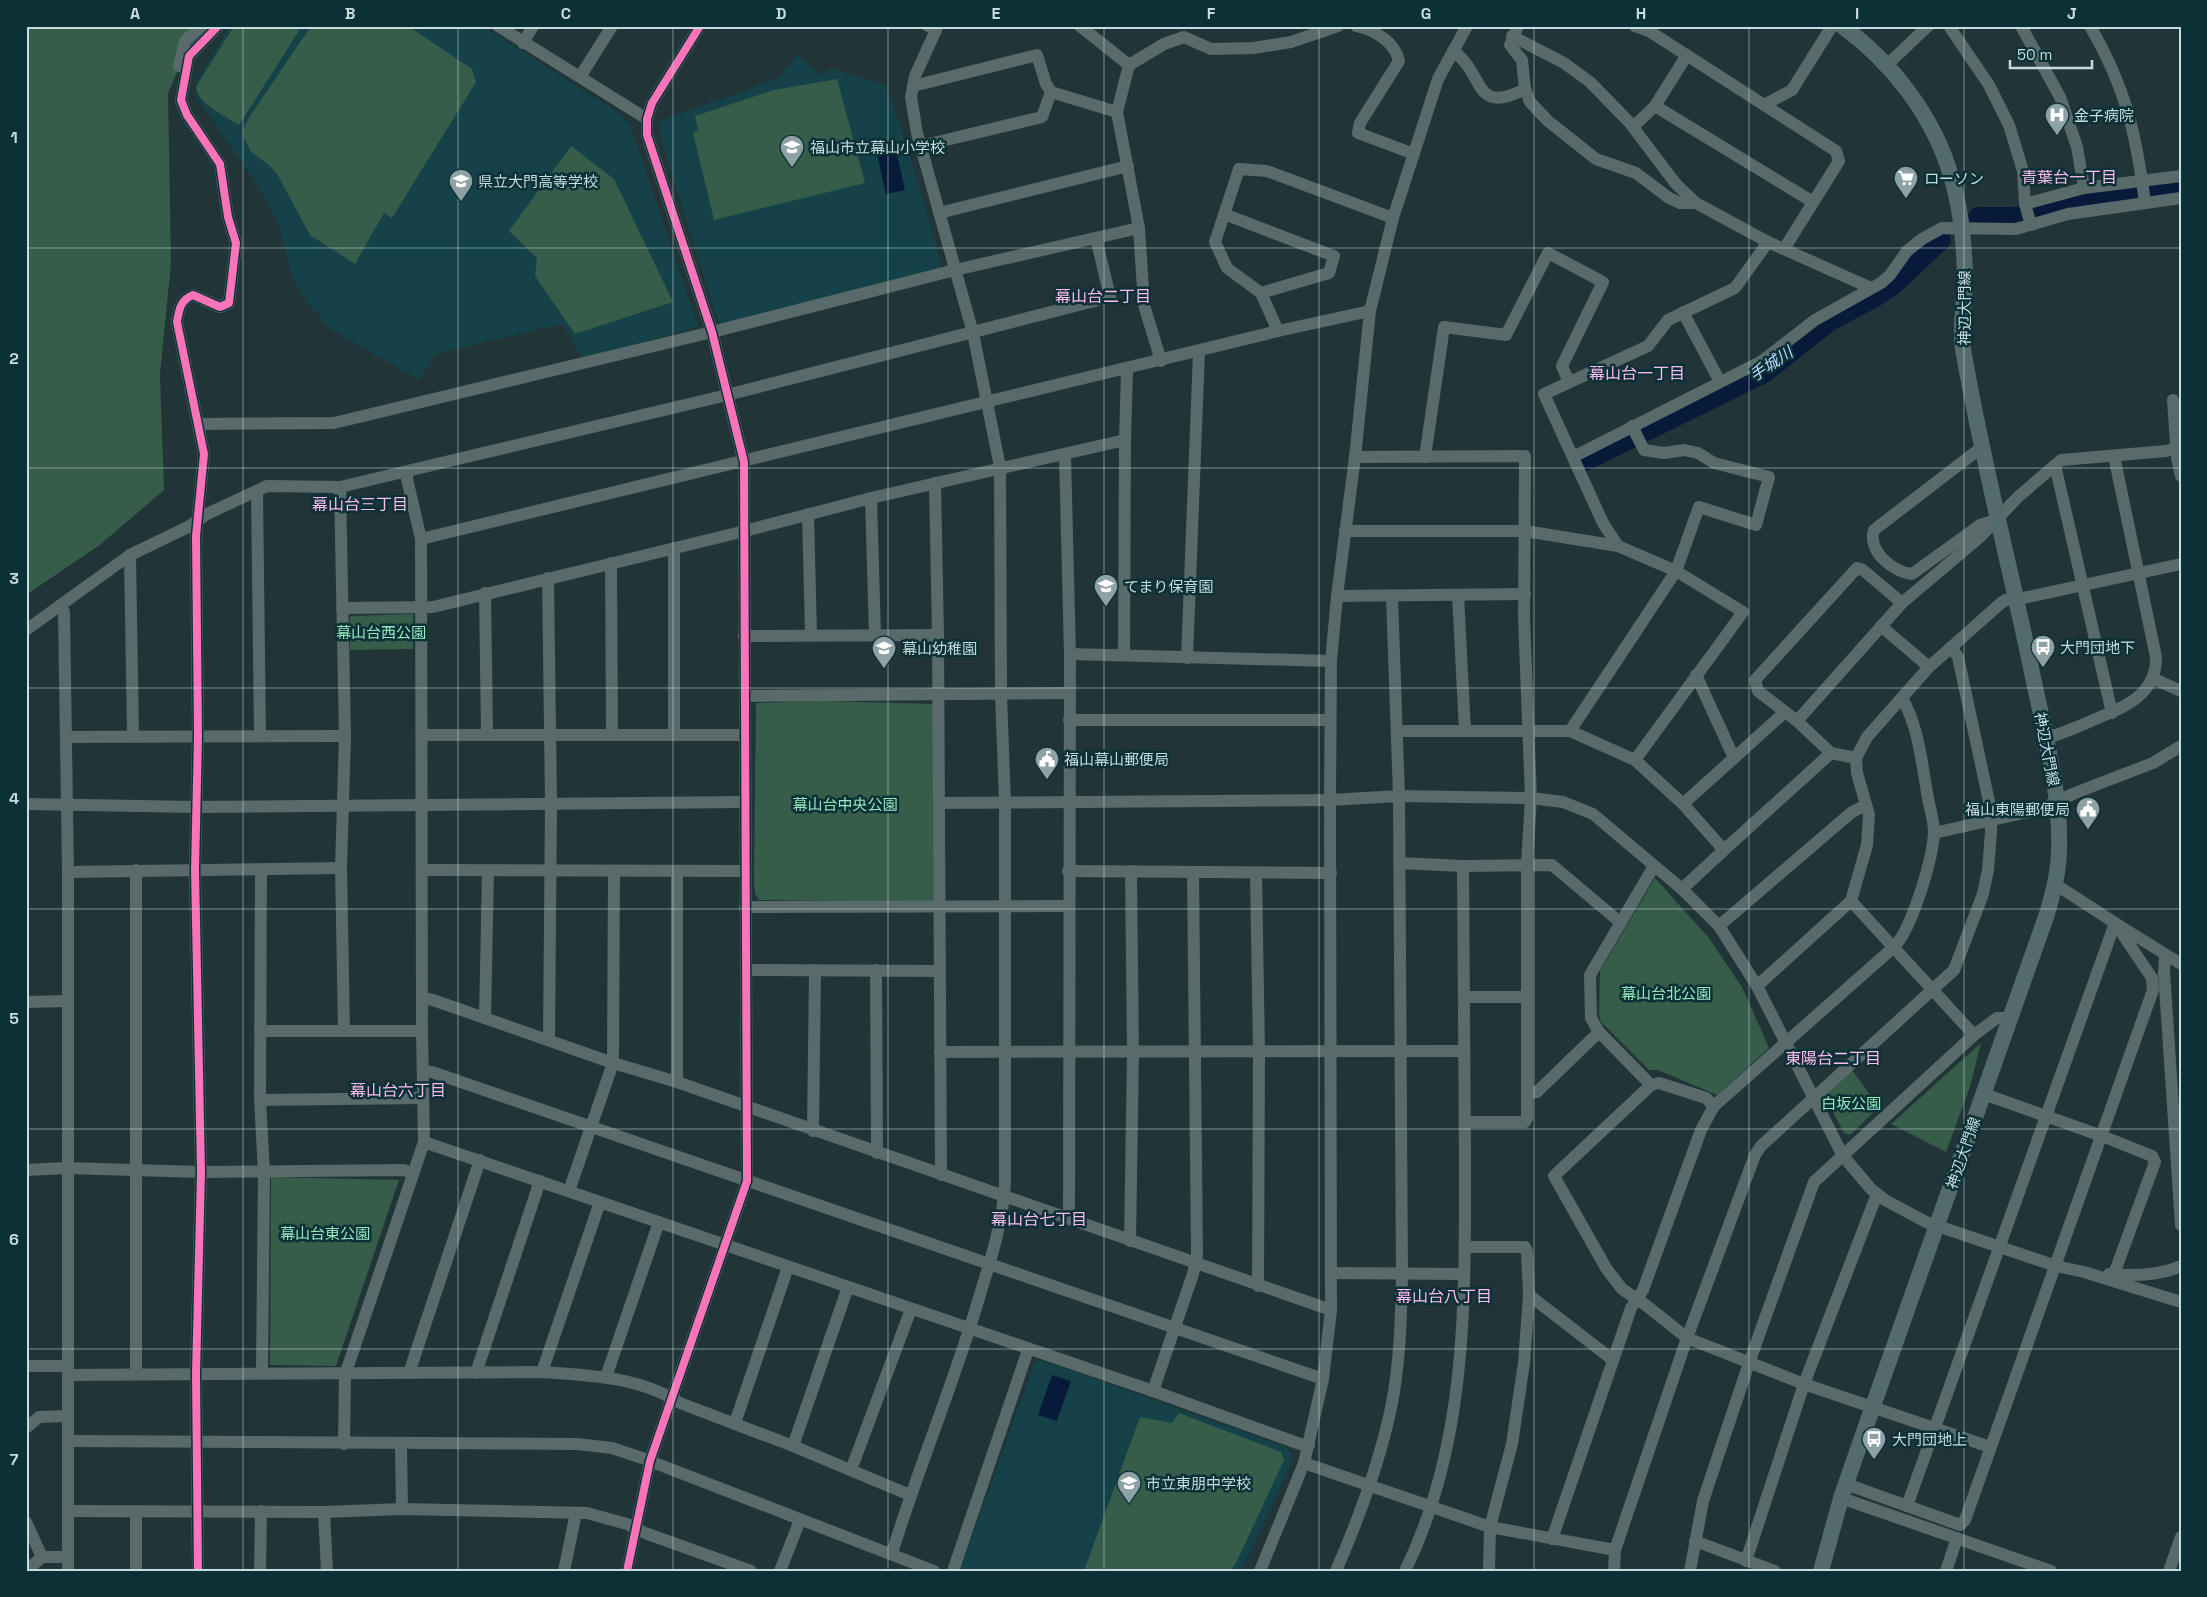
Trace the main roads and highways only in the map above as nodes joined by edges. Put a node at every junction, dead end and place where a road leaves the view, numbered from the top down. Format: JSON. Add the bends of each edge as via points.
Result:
{"nodes":[{"id":1,"x":1842,"y":26,"type":"edge"},
{"id":2,"x":1821,"y":1571,"type":"edge"}],
"edges":[{"from":1,"to":2,"type":"main road","name":"神辺大門線","via":[[1887,65],[1927,118],[1951,176],[1965,274],[1962,345],[2046,738],[2057,801],[2059,852],[2048,914],[1872,1406]]}]}
